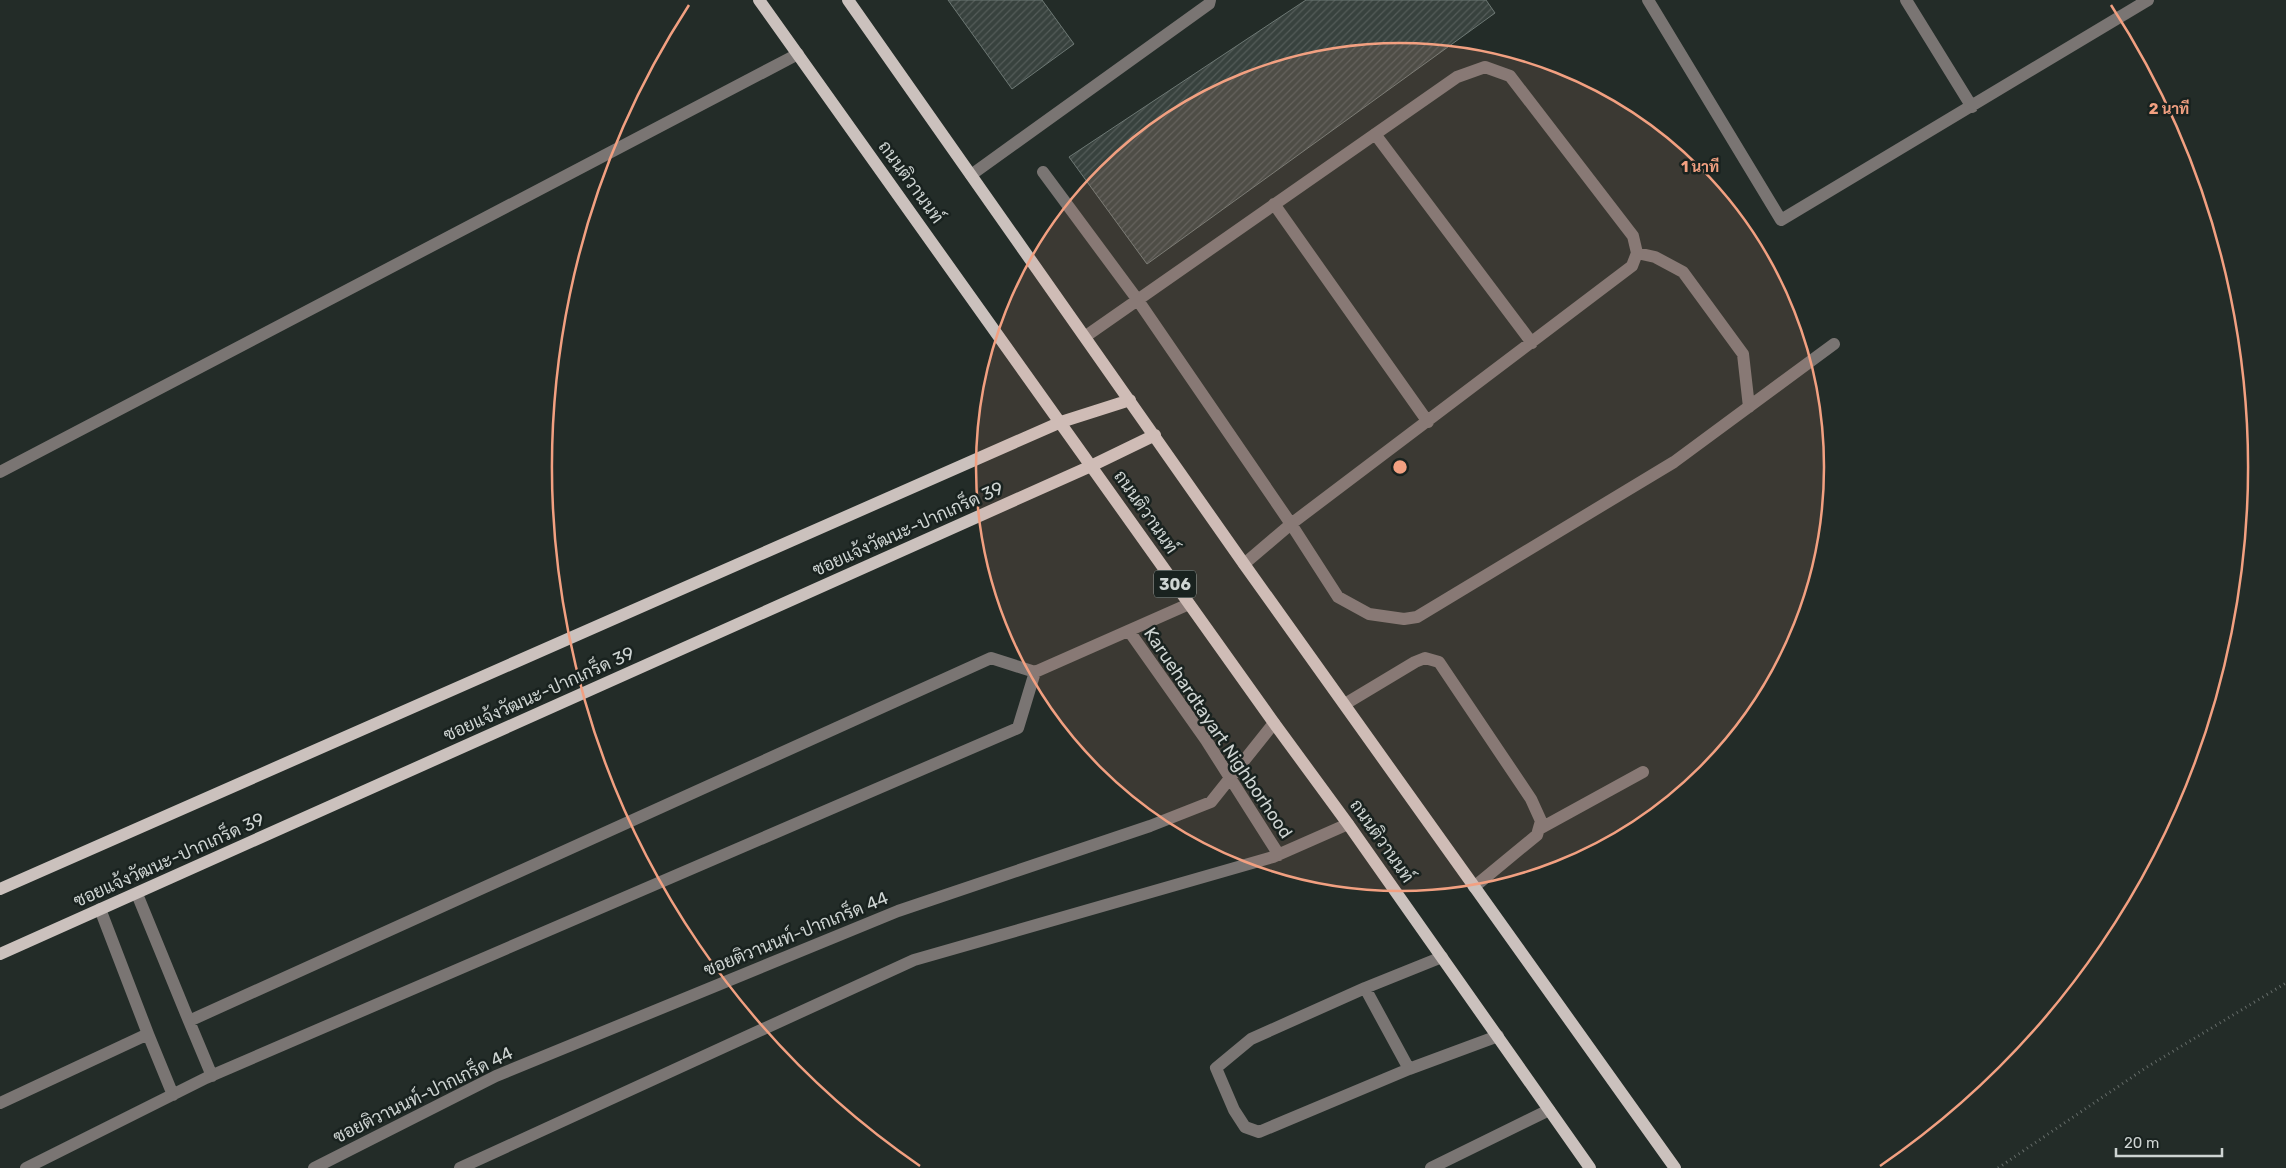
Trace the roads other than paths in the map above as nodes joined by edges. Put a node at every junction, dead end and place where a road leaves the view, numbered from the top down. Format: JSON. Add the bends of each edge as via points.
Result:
{"nodes":[{"id":1,"x":759,"y":0,"type":"edge"},
{"id":2,"x":848,"y":0,"type":"edge"},
{"id":3,"x":1210,"y":0,"type":"edge"},
{"id":4,"x":1648,"y":0,"type":"edge"},
{"id":5,"x":1906,"y":0,"type":"edge"},
{"id":6,"x":2148,"y":0,"type":"edge"},
{"id":7,"x":798,"y":54,"type":"junction"},
{"id":8,"x":1972,"y":107,"type":"junction"},
{"id":9,"x":1375,"y":134,"type":"junction"},
{"id":10,"x":1043,"y":172,"type":"dead end"},
{"id":11,"x":971,"y":175,"type":"junction"},
{"id":12,"x":1274,"y":204,"type":"junction"},
{"id":13,"x":1637,"y":253,"type":"junction"},
{"id":14,"x":1137,"y":300,"type":"junction"},
{"id":15,"x":1086,"y":336,"type":"junction"},
{"id":16,"x":1532,"y":343,"type":"junction"},
{"id":17,"x":1834,"y":344,"type":"dead end"},
{"id":18,"x":1130,"y":400,"type":"junction"},
{"id":19,"x":1749,"y":406,"type":"junction"},
{"id":20,"x":1062,"y":422,"type":"junction"},
{"id":21,"x":1428,"y":422,"type":"junction"},
{"id":22,"x":1154,"y":435,"type":"junction"},
{"id":23,"x":1091,"y":466,"type":"junction"},
{"id":24,"x":0,"y":472,"type":"edge"},
{"id":25,"x":1291,"y":524,"type":"junction"},
{"id":26,"x":1244,"y":564,"type":"junction"},
{"id":27,"x":1189,"y":604,"type":"junction"},
{"id":28,"x":1128,"y":631,"type":"junction"},
{"id":29,"x":1035,"y":672,"type":"junction"},
{"id":30,"x":1345,"y":704,"type":"junction"},
{"id":31,"x":1274,"y":723,"type":"junction"},
{"id":32,"x":1643,"y":772,"type":"dead end"},
{"id":33,"x":1230,"y":779,"type":"junction"},
{"id":34,"x":1348,"y":824,"type":"junction"},
{"id":35,"x":1541,"y":828,"type":"junction"},
{"id":36,"x":1279,"y":855,"type":"junction"},
{"id":37,"x":1474,"y":888,"type":"junction"},
{"id":38,"x":0,"y":889,"type":"edge"},
{"id":39,"x":137,"y":894,"type":"junction"},
{"id":40,"x":100,"y":909,"type":"junction"},
{"id":41,"x":0,"y":954,"type":"edge"},
{"id":42,"x":1442,"y":957,"type":"junction"},
{"id":43,"x":1365,"y":988,"type":"junction"},
{"id":44,"x":189,"y":1021,"type":"junction"},
{"id":45,"x":148,"y":1034,"type":"junction"},
{"id":46,"x":1498,"y":1036,"type":"junction"},
{"id":47,"x":1409,"y":1069,"type":"junction"},
{"id":48,"x":212,"y":1076,"type":"junction"},
{"id":49,"x":173,"y":1094,"type":"junction"},
{"id":50,"x":0,"y":1103,"type":"edge"},
{"id":51,"x":1550,"y":1110,"type":"junction"},
{"id":52,"x":26,"y":1168,"type":"edge"},
{"id":53,"x":314,"y":1168,"type":"edge"},
{"id":54,"x":460,"y":1168,"type":"edge"},
{"id":55,"x":1431,"y":1168,"type":"edge"},
{"id":56,"x":1590,"y":1168,"type":"edge"},
{"id":57,"x":1675,"y":1168,"type":"edge"}],
"edges":[{"from":1,"to":7,"type":"main road","name":"ถนนติวานนท์","number":"306"},
{"from":2,"to":11,"type":"main road"},
{"from":3,"to":11,"type":"street","via":[[1209,4]]},
{"from":4,"to":8,"type":"street","via":[[1781,220]]},
{"from":5,"to":8,"type":"street"},
{"from":6,"to":8,"type":"street"},
{"from":7,"to":20,"type":"main road","name":"ถนนติวานนท์","number":"306"},
{"from":7,"to":24,"type":"street"},
{"from":9,"to":12,"type":"street"},
{"from":9,"to":13,"type":"street","via":[[1457,77],[1485,67],[1510,76],[1633,236]]},
{"from":9,"to":16,"type":"street"},
{"from":10,"to":14,"type":"street"},
{"from":11,"to":15,"type":"main road"},
{"from":12,"to":14,"type":"street"},
{"from":12,"to":21,"type":"street"},
{"from":13,"to":16,"type":"street","via":[[1632,266]]},
{"from":13,"to":19,"type":"street","via":[[1655,257],[1684,272],[1743,354]]},
{"from":14,"to":15,"type":"street"},
{"from":14,"to":25,"type":"street"},
{"from":15,"to":18,"type":"main road"},
{"from":16,"to":21,"type":"street"},
{"from":17,"to":19,"type":"street"},
{"from":18,"to":20,"type":"main road","name":"ซอยแจ้งวัฒนะ-ปากเกร็ด 39"},
{"from":18,"to":22,"type":"main road"},
{"from":19,"to":25,"type":"street","via":[[1674,462],[1417,617],[1404,619],[1368,614],[1338,597]]},
{"from":20,"to":23,"type":"main road","name":"ถนนติวานนท์","number":"306"},
{"from":20,"to":38,"type":"main road","name":"ซอยแจ้งวัฒนะ-ปากเกร็ด 39"},
{"from":21,"to":25,"type":"street"},
{"from":22,"to":23,"type":"main road","name":"ซอยแจ้งวัฒนะ-ปากเกร็ด 39"},
{"from":22,"to":26,"type":"main road"},
{"from":23,"to":27,"type":"main road","name":"ถนนติวานนท์","number":"306"},
{"from":23,"to":39,"type":"main road","name":"ซอยแจ้งวัฒนะ-ปากเกร็ด 39"},
{"from":25,"to":26,"type":"street"},
{"from":26,"to":30,"type":"main road"},
{"from":27,"to":28,"type":"street"},
{"from":27,"to":31,"type":"main road","name":"ถนนติวานนท์","number":"306"},
{"from":28,"to":29,"type":"street"},
{"from":28,"to":33,"type":"street","name":"Karuehardtayart Nighborhood"},
{"from":29,"to":44,"type":"street","via":[[991,658]]},
{"from":29,"to":48,"type":"street","via":[[1018,728]]},
{"from":30,"to":35,"type":"street","via":[[1415,662],[1425,658],[1439,662],[1531,799]]},
{"from":30,"to":37,"type":"main road"},
{"from":31,"to":33,"type":"street","name":"ซอยติวานนท์-ปากเกร็ด 44"},
{"from":31,"to":34,"type":"main road","name":"ถนนติวานนท์","number":"306"},
{"from":32,"to":35,"type":"street"},
{"from":33,"to":36,"type":"street","name":"Karuehardtayart Nighborhood"},
{"from":33,"to":53,"type":"street","name":"ซอยติวานนท์-ปากเกร็ด 44","via":[[1211,802],[1150,826],[898,911],[496,1076]]},
{"from":34,"to":36,"type":"street"},
{"from":34,"to":42,"type":"main road","name":"ถนนติวานนท์","number":"306"},
{"from":35,"to":37,"type":"street","via":[[1537,835]]},
{"from":36,"to":54,"type":"street","via":[[914,960]]},
{"from":37,"to":57,"type":"main road"},
{"from":39,"to":40,"type":"main road","name":"ซอยแจ้งวัฒนะ-ปากเกร็ด 39"},
{"from":39,"to":44,"type":"street"},
{"from":40,"to":41,"type":"main road","name":"ซอยแจ้งวัฒนะ-ปากเกร็ด 39"},
{"from":40,"to":45,"type":"street"},
{"from":42,"to":43,"type":"street"},
{"from":42,"to":46,"type":"main road","name":"ถนนติวานนท์","number":"306"},
{"from":43,"to":47,"type":"street"},
{"from":43,"to":47,"type":"street","via":[[1251,1039],[1216,1068],[1234,1110],[1245,1127],[1259,1132]]},
{"from":44,"to":48,"type":"street"},
{"from":45,"to":49,"type":"street"},
{"from":45,"to":50,"type":"street"},
{"from":46,"to":47,"type":"street"},
{"from":46,"to":51,"type":"main road","name":"ถนนติวานนท์","number":"306"},
{"from":48,"to":49,"type":"street"},
{"from":49,"to":52,"type":"street"},
{"from":51,"to":55,"type":"street"},
{"from":51,"to":56,"type":"main road","name":"ถนนติวานนท์","number":"306"}]}
